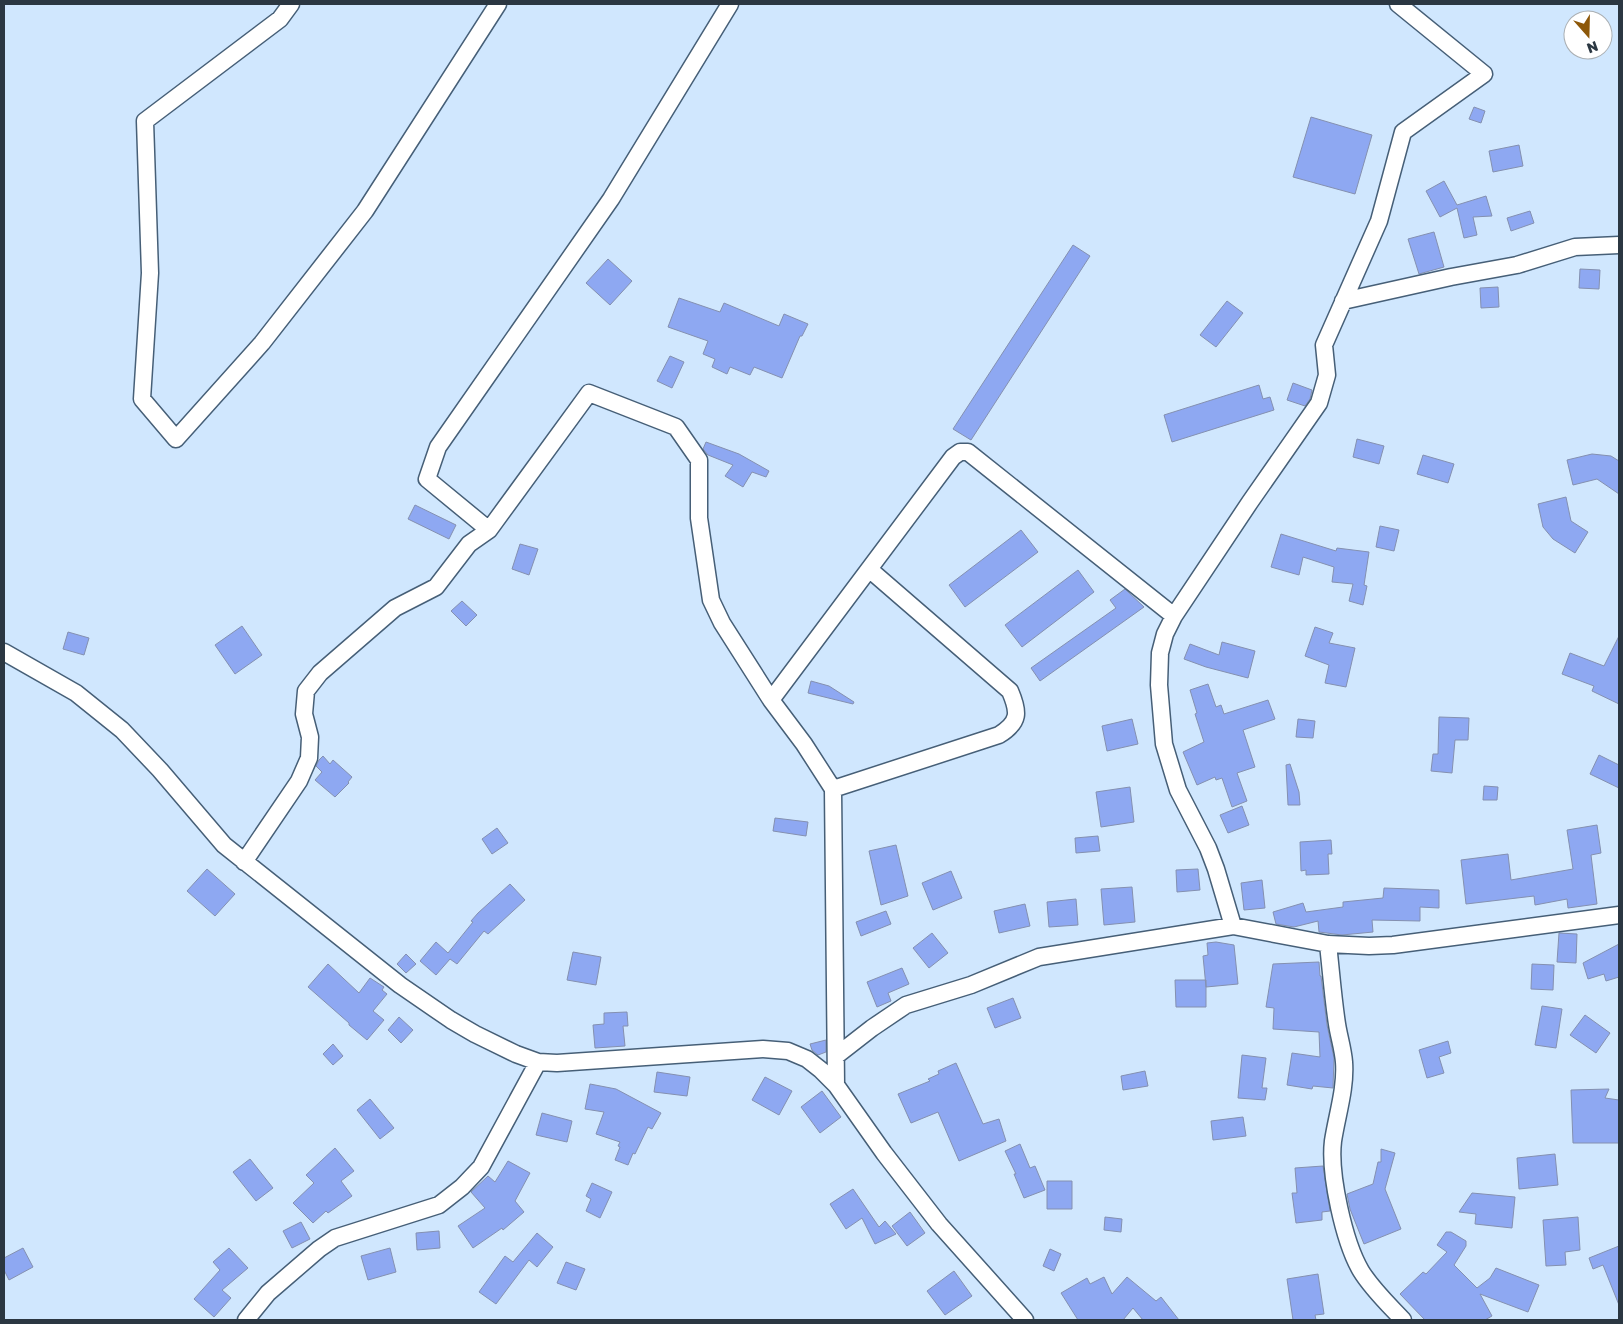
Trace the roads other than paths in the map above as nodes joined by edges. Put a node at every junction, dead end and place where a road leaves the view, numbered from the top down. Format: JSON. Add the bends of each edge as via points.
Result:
{"nodes":[{"id":1,"x":291,"y":4,"type":"edge"},
{"id":2,"x":498,"y":4,"type":"edge"},
{"id":3,"x":730,"y":4,"type":"edge"},
{"id":4,"x":1398,"y":4,"type":"edge"},
{"id":5,"x":1619,"y":245,"type":"edge"},
{"id":6,"x":1343,"y":301,"type":"junction"},
{"id":7,"x":489,"y":530,"type":"junction"},
{"id":8,"x":869,"y":569,"type":"junction"},
{"id":9,"x":1174,"y":616,"type":"junction"},
{"id":10,"x":5,"y":654,"type":"edge"},
{"id":11,"x":771,"y":700,"type":"junction"},
{"id":12,"x":833,"y":789,"type":"junction"},
{"id":13,"x":244,"y":862,"type":"junction"},
{"id":14,"x":1619,"y":914,"type":"edge"},
{"id":15,"x":1233,"y":926,"type":"junction"},
{"id":16,"x":1328,"y":944,"type":"junction"},
{"id":17,"x":836,"y":1056,"type":"junction"},
{"id":18,"x":538,"y":1062,"type":"junction"},
{"id":19,"x":836,"y":1085,"type":"junction"},
{"id":20,"x":246,"y":1320,"type":"edge"},
{"id":21,"x":1025,"y":1320,"type":"edge"},
{"id":22,"x":1402,"y":1320,"type":"edge"}],
"edges":[{"from":1,"to":2,"type":"street","via":[[280,19],[145,121],[150,273],[142,399],[176,439],[262,343],[365,211]]},
{"from":3,"to":7,"type":"street","via":[[611,199],[438,448],[427,479]]},
{"from":4,"to":6,"type":"street","via":[[1484,74],[1403,132],[1379,221]]},
{"from":5,"to":6,"type":"street","via":[[1575,246],[1518,265]]},
{"from":6,"to":9,"type":"street","via":[[1324,345],[1326,375],[1319,403]]},
{"from":7,"to":11,"type":"street","via":[[589,393],[676,427],[699,460],[699,518],[711,600]]},
{"from":7,"to":13,"type":"street","via":[[469,544],[436,587],[395,608],[320,672],[306,690],[304,714],[310,737],[309,758],[299,781]]},
{"from":8,"to":9,"type":"street","via":[[953,457],[960,452],[968,452]]},
{"from":8,"to":11,"type":"street"},
{"from":8,"to":12,"type":"street","via":[[1010,690],[1017,707],[1015,720],[998,735]]},
{"from":9,"to":15,"type":"street","via":[[1160,653],[1164,744],[1178,790],[1216,869]]},
{"from":10,"to":13,"type":"street","via":[[76,693],[122,730],[224,845]]},
{"from":11,"to":12,"type":"street"},
{"from":12,"to":17,"type":"street"},
{"from":13,"to":18,"type":"street","via":[[436,1010],[475,1034]]},
{"from":14,"to":16,"type":"street","via":[[1392,945]]},
{"from":15,"to":16,"type":"street"},
{"from":15,"to":17,"type":"street","via":[[1039,957],[971,985],[906,1005]]},
{"from":16,"to":22,"type":"street","via":[[1344,1062],[1333,1143],[1341,1214],[1360,1269]]},
{"from":17,"to":19,"type":"street"},
{"from":18,"to":19,"type":"street","via":[[763,1049],[788,1051],[807,1059]]},
{"from":18,"to":20,"type":"street","via":[[481,1167],[462,1188],[439,1205],[335,1238],[268,1293]]},
{"from":19,"to":21,"type":"street","via":[[939,1224]]}]}
